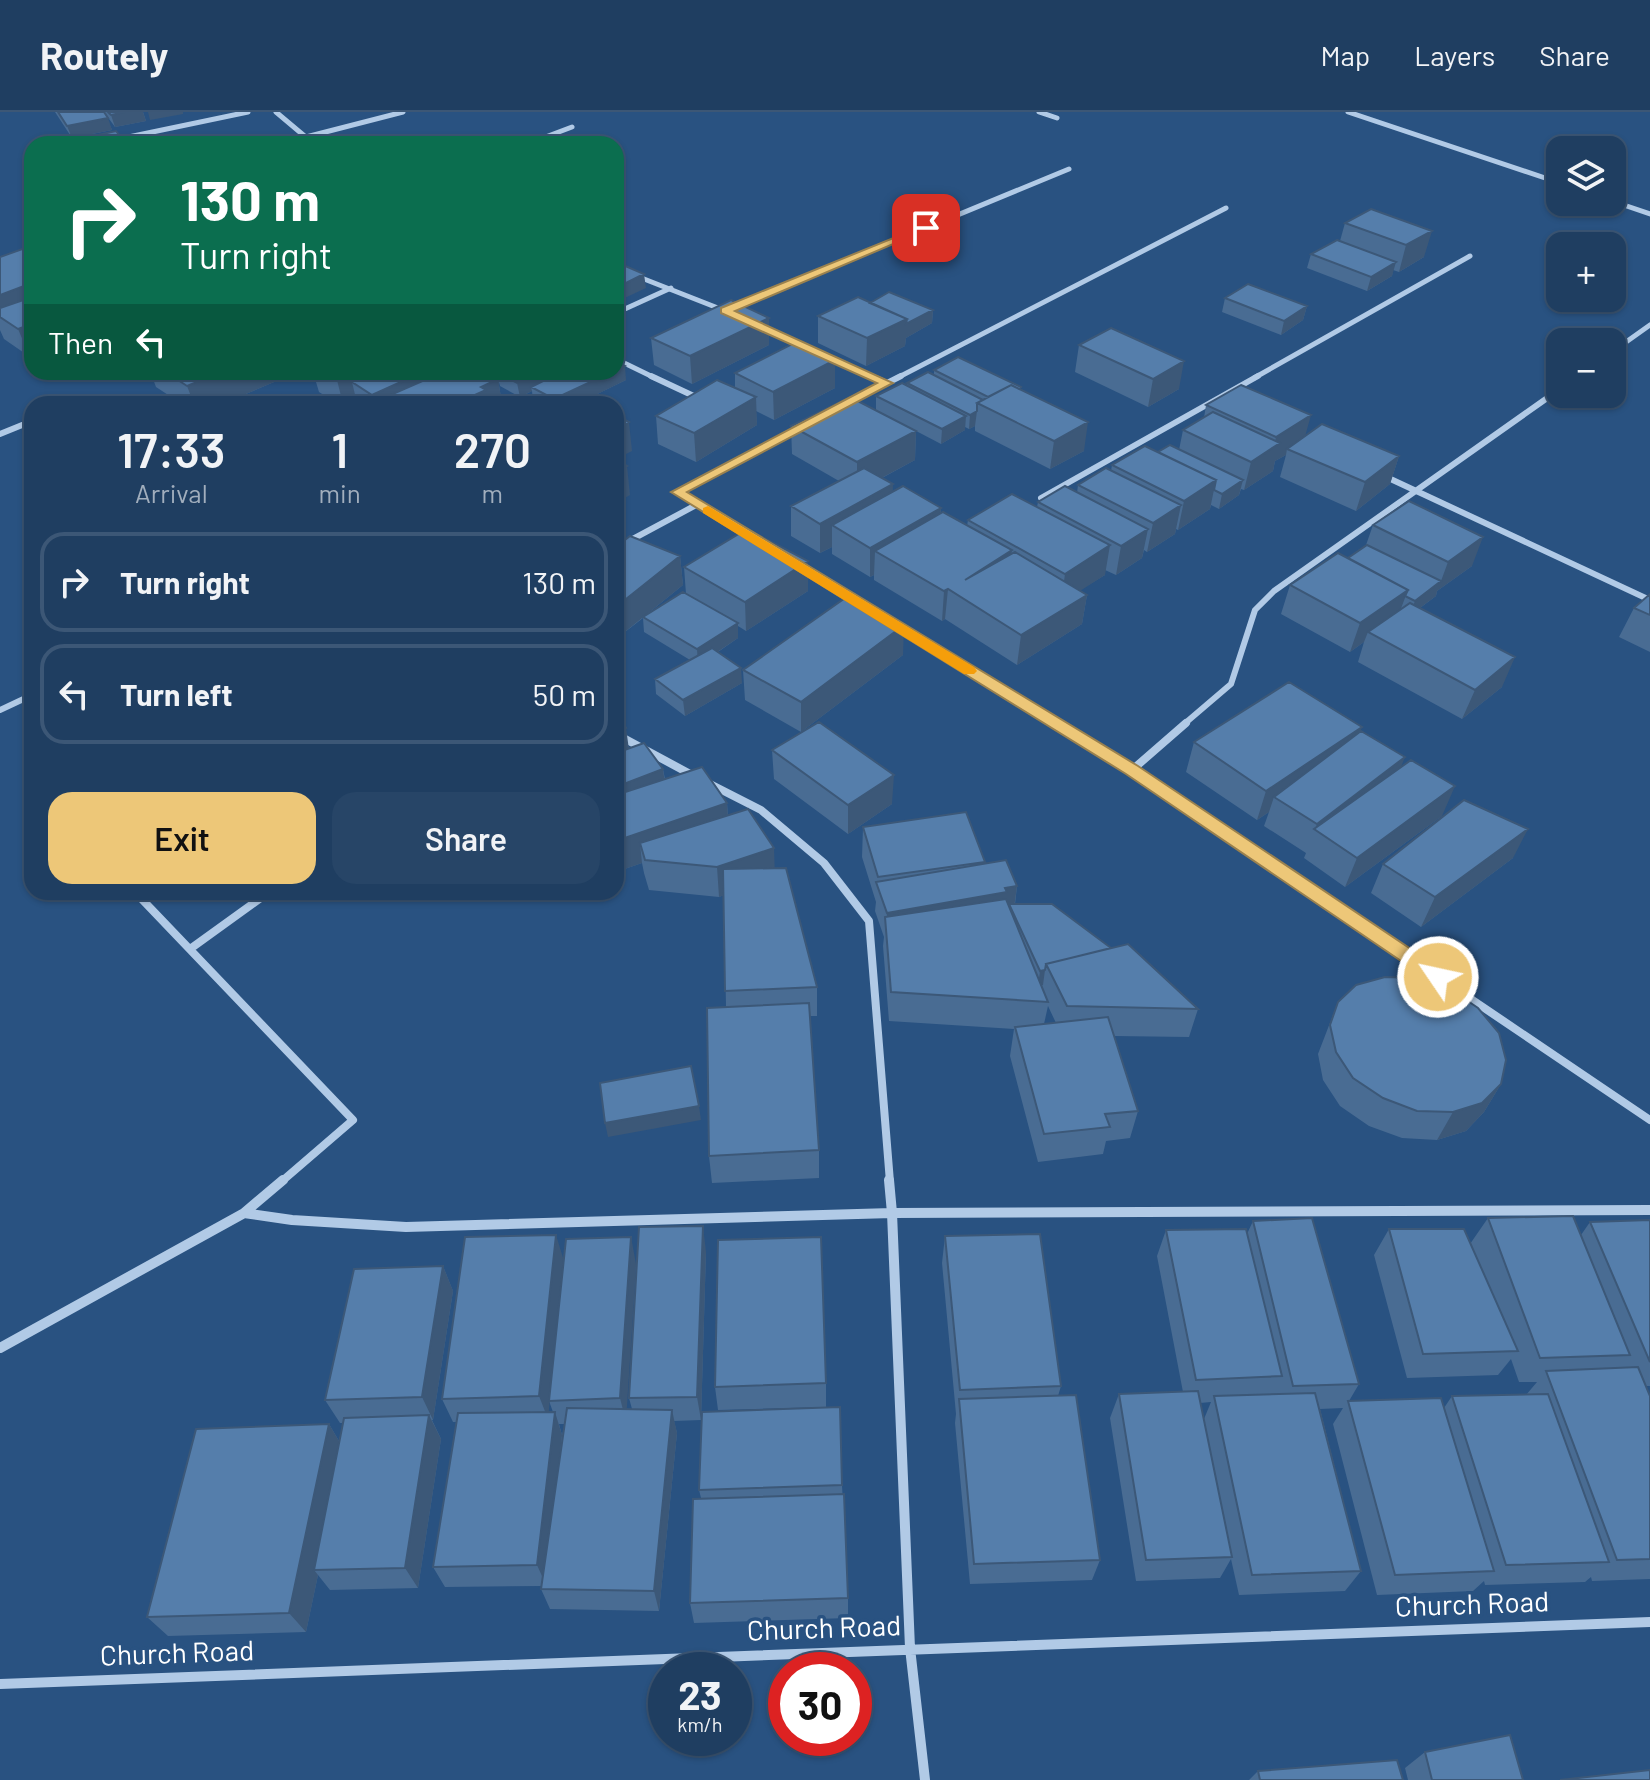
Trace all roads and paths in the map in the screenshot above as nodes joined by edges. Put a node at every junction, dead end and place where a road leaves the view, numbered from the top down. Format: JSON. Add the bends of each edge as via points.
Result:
{"nodes":[{"id":1,"x":248,"y":112,"type":"edge"},
{"id":2,"x":276,"y":112,"type":"edge"},
{"id":3,"x":403,"y":112,"type":"edge"},
{"id":4,"x":1039,"y":112,"type":"edge"},
{"id":5,"x":1348,"y":112,"type":"edge"},
{"id":6,"x":1057,"y":118,"type":"dead end"},
{"id":7,"x":572,"y":127,"type":"dead end"},
{"id":8,"x":133,"y":136,"type":"edge"},
{"id":9,"x":305,"y":136,"type":"edge"},
{"id":10,"x":310,"y":136,"type":"edge"},
{"id":11,"x":548,"y":136,"type":"edge"},
{"id":12,"x":1069,"y":169,"type":"dead end"},
{"id":13,"x":1546,"y":178,"type":"edge"},
{"id":14,"x":1626,"y":206,"type":"edge"},
{"id":15,"x":1226,"y":208,"type":"dead end"},
{"id":16,"x":1650,"y":214,"type":"edge"},
{"id":17,"x":1470,"y":256,"type":"dead end"},
{"id":18,"x":624,"y":271,"type":"edge"},
{"id":19,"x":671,"y":288,"type":"junction"},
{"id":20,"x":624,"y":309,"type":"edge"},
{"id":21,"x":725,"y":311,"type":"junction"},
{"id":22,"x":739,"y":317,"type":"edge"},
{"id":23,"x":752,"y":323,"type":"edge"},
{"id":24,"x":1650,"y":325,"type":"edge"},
{"id":25,"x":1626,"y":342,"type":"edge"},
{"id":26,"x":806,"y":347,"type":"edge"},
{"id":27,"x":820,"y":353,"type":"edge"},
{"id":28,"x":624,"y":363,"type":"edge"},
{"id":29,"x":887,"y":383,"type":"junction"},
{"id":30,"x":1218,"y":398,"type":"junction"},
{"id":31,"x":1546,"y":399,"type":"edge"},
{"id":32,"x":705,"y":401,"type":"edge"},
{"id":33,"x":1232,"y":405,"type":"edge"},
{"id":34,"x":831,"y":412,"type":"edge"},
{"id":35,"x":24,"y":424,"type":"edge"},
{"id":36,"x":803,"y":426,"type":"edge"},
{"id":37,"x":0,"y":434,"type":"edge"},
{"id":38,"x":1373,"y":471,"type":"edge"},
{"id":39,"x":1415,"y":491,"type":"junction"},
{"id":40,"x":1041,"y":498,"type":"edge"},
{"id":41,"x":698,"y":504,"type":"junction"},
{"id":42,"x":624,"y":544,"type":"edge"},
{"id":43,"x":763,"y":544,"type":"edge"},
{"id":44,"x":789,"y":560,"type":"edge"},
{"id":45,"x":1650,"y":600,"type":"edge"},
{"id":46,"x":866,"y":608,"type":"edge"},
{"id":47,"x":893,"y":624,"type":"edge"},
{"id":48,"x":24,"y":699,"type":"edge"},
{"id":49,"x":0,"y":710,"type":"edge"},
{"id":50,"x":624,"y":738,"type":"edge"},
{"id":51,"x":1132,"y":770,"type":"junction"},
{"id":52,"x":143,"y":900,"type":"edge"},
{"id":53,"x":258,"y":900,"type":"edge"},
{"id":54,"x":190,"y":949,"type":"junction"},
{"id":55,"x":1650,"y":1120,"type":"edge"},
{"id":56,"x":1650,"y":1210,"type":"edge"},
{"id":57,"x":244,"y":1213,"type":"junction"},
{"id":58,"x":892,"y":1213,"type":"junction"},
{"id":59,"x":0,"y":1348,"type":"edge"},
{"id":60,"x":1650,"y":1622,"type":"edge"},
{"id":61,"x":910,"y":1648,"type":"junction"},
{"id":62,"x":0,"y":1684,"type":"edge"},
{"id":63,"x":925,"y":1780,"type":"edge"}],
"edges":[{"from":1,"to":8,"type":"street"},
{"from":2,"to":9,"type":"street"},
{"from":3,"to":10,"type":"street"},
{"from":4,"to":6,"type":"street"},
{"from":5,"to":13,"type":"street"},
{"from":7,"to":11,"type":"street"},
{"from":12,"to":21,"type":"street"},
{"from":14,"to":16,"type":"street"},
{"from":15,"to":29,"type":"street"},
{"from":17,"to":30,"type":"street"},
{"from":18,"to":19,"type":"street"},
{"from":19,"to":20,"type":"street"},
{"from":19,"to":21,"type":"street"},
{"from":21,"to":22,"type":"street"},
{"from":23,"to":26,"type":"street"},
{"from":24,"to":25,"type":"street"},
{"from":27,"to":29,"type":"street"},
{"from":28,"to":32,"type":"street"},
{"from":29,"to":34,"type":"street"},
{"from":30,"to":33,"type":"street"},
{"from":30,"to":40,"type":"street"},
{"from":31,"to":39,"type":"street"},
{"from":35,"to":37,"type":"street"},
{"from":36,"to":41,"type":"street","via":[[677,492]]},
{"from":38,"to":39,"type":"street"},
{"from":39,"to":45,"type":"street"},
{"from":39,"to":51,"type":"street","via":[[1274,591],[1255,610],[1231,684]]},
{"from":41,"to":42,"type":"street"},
{"from":41,"to":43,"type":"street"},
{"from":44,"to":46,"type":"street"},
{"from":47,"to":51,"type":"street"},
{"from":48,"to":49,"type":"street"},
{"from":50,"to":58,"type":"street","via":[[761,810],[824,863],[869,921]]},
{"from":51,"to":55,"type":"street"},
{"from":52,"to":54,"type":"street"},
{"from":53,"to":54,"type":"street"},
{"from":54,"to":57,"type":"street","via":[[353,1120]]},
{"from":56,"to":58,"type":"street"},
{"from":57,"to":58,"type":"street","via":[[406,1227]]},
{"from":57,"to":59,"type":"street"},
{"from":58,"to":61,"type":"street"},
{"from":60,"to":61,"type":"street","name":"Church Road"},
{"from":61,"to":62,"type":"street","name":"Church Road"},
{"from":61,"to":63,"type":"street"}]}
